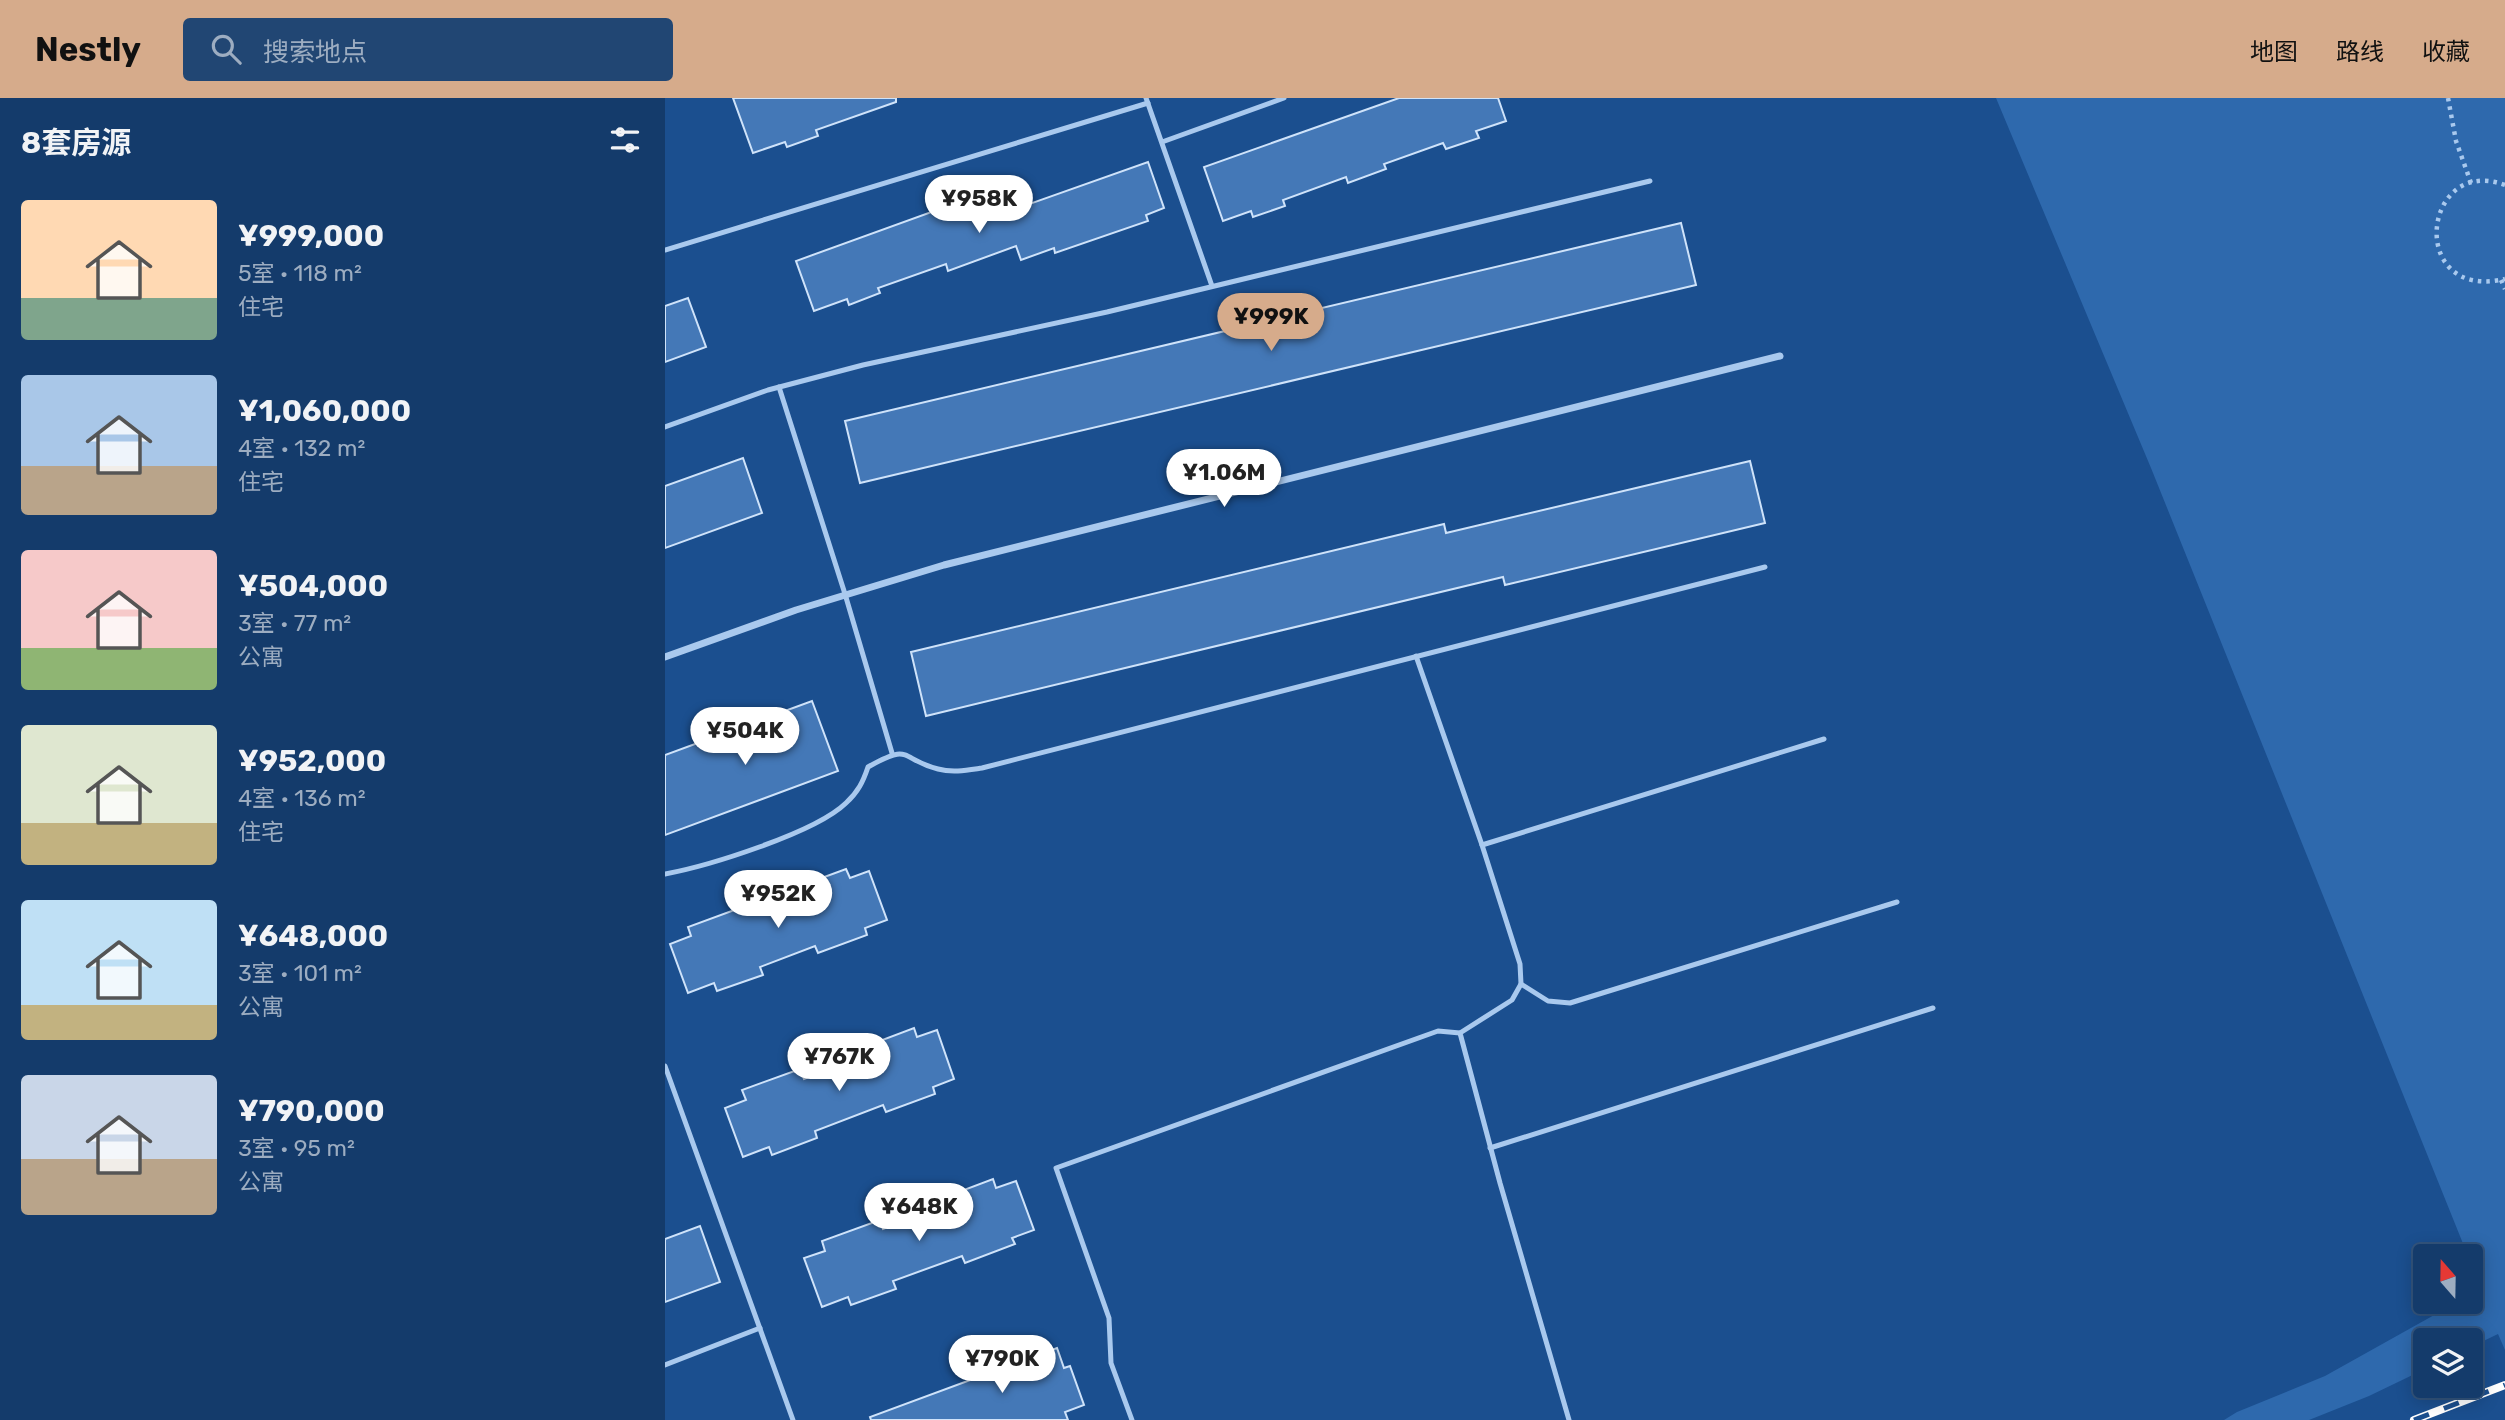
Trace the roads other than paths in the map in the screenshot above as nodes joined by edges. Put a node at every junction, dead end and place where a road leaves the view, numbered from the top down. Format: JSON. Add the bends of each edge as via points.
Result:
{"nodes":[{"id":1,"x":1284,"y":98,"type":"edge"},
{"id":2,"x":1147,"y":101,"type":"edge"},
{"id":3,"x":1162,"y":142,"type":"junction"},
{"id":4,"x":1650,"y":181,"type":"dead end"},
{"id":5,"x":665,"y":250,"type":"edge"},
{"id":6,"x":1212,"y":286,"type":"junction"},
{"id":7,"x":1780,"y":356,"type":"dead end"},
{"id":8,"x":779,"y":387,"type":"junction"},
{"id":9,"x":665,"y":427,"type":"edge"},
{"id":10,"x":1766,"y":567,"type":"dead end"},
{"id":11,"x":845,"y":594,"type":"junction"},
{"id":12,"x":1416,"y":656,"type":"junction"},
{"id":13,"x":665,"y":657,"type":"edge"},
{"id":14,"x":1824,"y":738,"type":"dead end"},
{"id":15,"x":892,"y":753,"type":"junction"},
{"id":16,"x":1482,"y":845,"type":"junction"},
{"id":17,"x":665,"y":874,"type":"edge"},
{"id":18,"x":1897,"y":902,"type":"dead end"},
{"id":19,"x":1521,"y":984,"type":"junction"},
{"id":20,"x":1933,"y":1008,"type":"dead end"},
{"id":21,"x":1460,"y":1033,"type":"junction"},
{"id":22,"x":665,"y":1066,"type":"edge"},
{"id":23,"x":1490,"y":1148,"type":"junction"},
{"id":24,"x":760,"y":1328,"type":"junction"},
{"id":25,"x":665,"y":1365,"type":"edge"},
{"id":26,"x":793,"y":1420,"type":"edge"},
{"id":27,"x":1132,"y":1420,"type":"edge"},
{"id":28,"x":1569,"y":1420,"type":"edge"}],
"edges":[{"from":1,"to":3,"type":"lane"},
{"from":2,"to":3,"type":"lane"},
{"from":2,"to":5,"type":"lane"},
{"from":3,"to":6,"type":"lane"},
{"from":4,"to":6,"type":"lane"},
{"from":6,"to":8,"type":"lane"},
{"from":7,"to":11,"type":"street","via":[[957,561]]},
{"from":8,"to":9,"type":"lane"},
{"from":8,"to":11,"type":"lane"},
{"from":10,"to":12,"type":"lane"},
{"from":11,"to":13,"type":"street"},
{"from":11,"to":15,"type":"lane"},
{"from":12,"to":15,"type":"lane","via":[[982,768],[939,769],[908,754]]},
{"from":12,"to":16,"type":"lane"},
{"from":14,"to":16,"type":"lane"},
{"from":15,"to":17,"type":"lane","via":[[868,766],[862,785],[845,805],[823,819],[701,867]]},
{"from":16,"to":19,"type":"lane","via":[[1520,964]]},
{"from":18,"to":19,"type":"lane","via":[[1570,1003],[1548,1001]]},
{"from":19,"to":21,"type":"lane","via":[[1512,1000]]},
{"from":20,"to":23,"type":"lane"},
{"from":21,"to":23,"type":"lane"},
{"from":21,"to":27,"type":"lane","via":[[1438,1031],[1056,1168],[1109,1318],[1111,1363]]},
{"from":22,"to":24,"type":"lane"},
{"from":23,"to":28,"type":"lane"},
{"from":24,"to":25,"type":"lane"},
{"from":24,"to":26,"type":"lane"}]}
